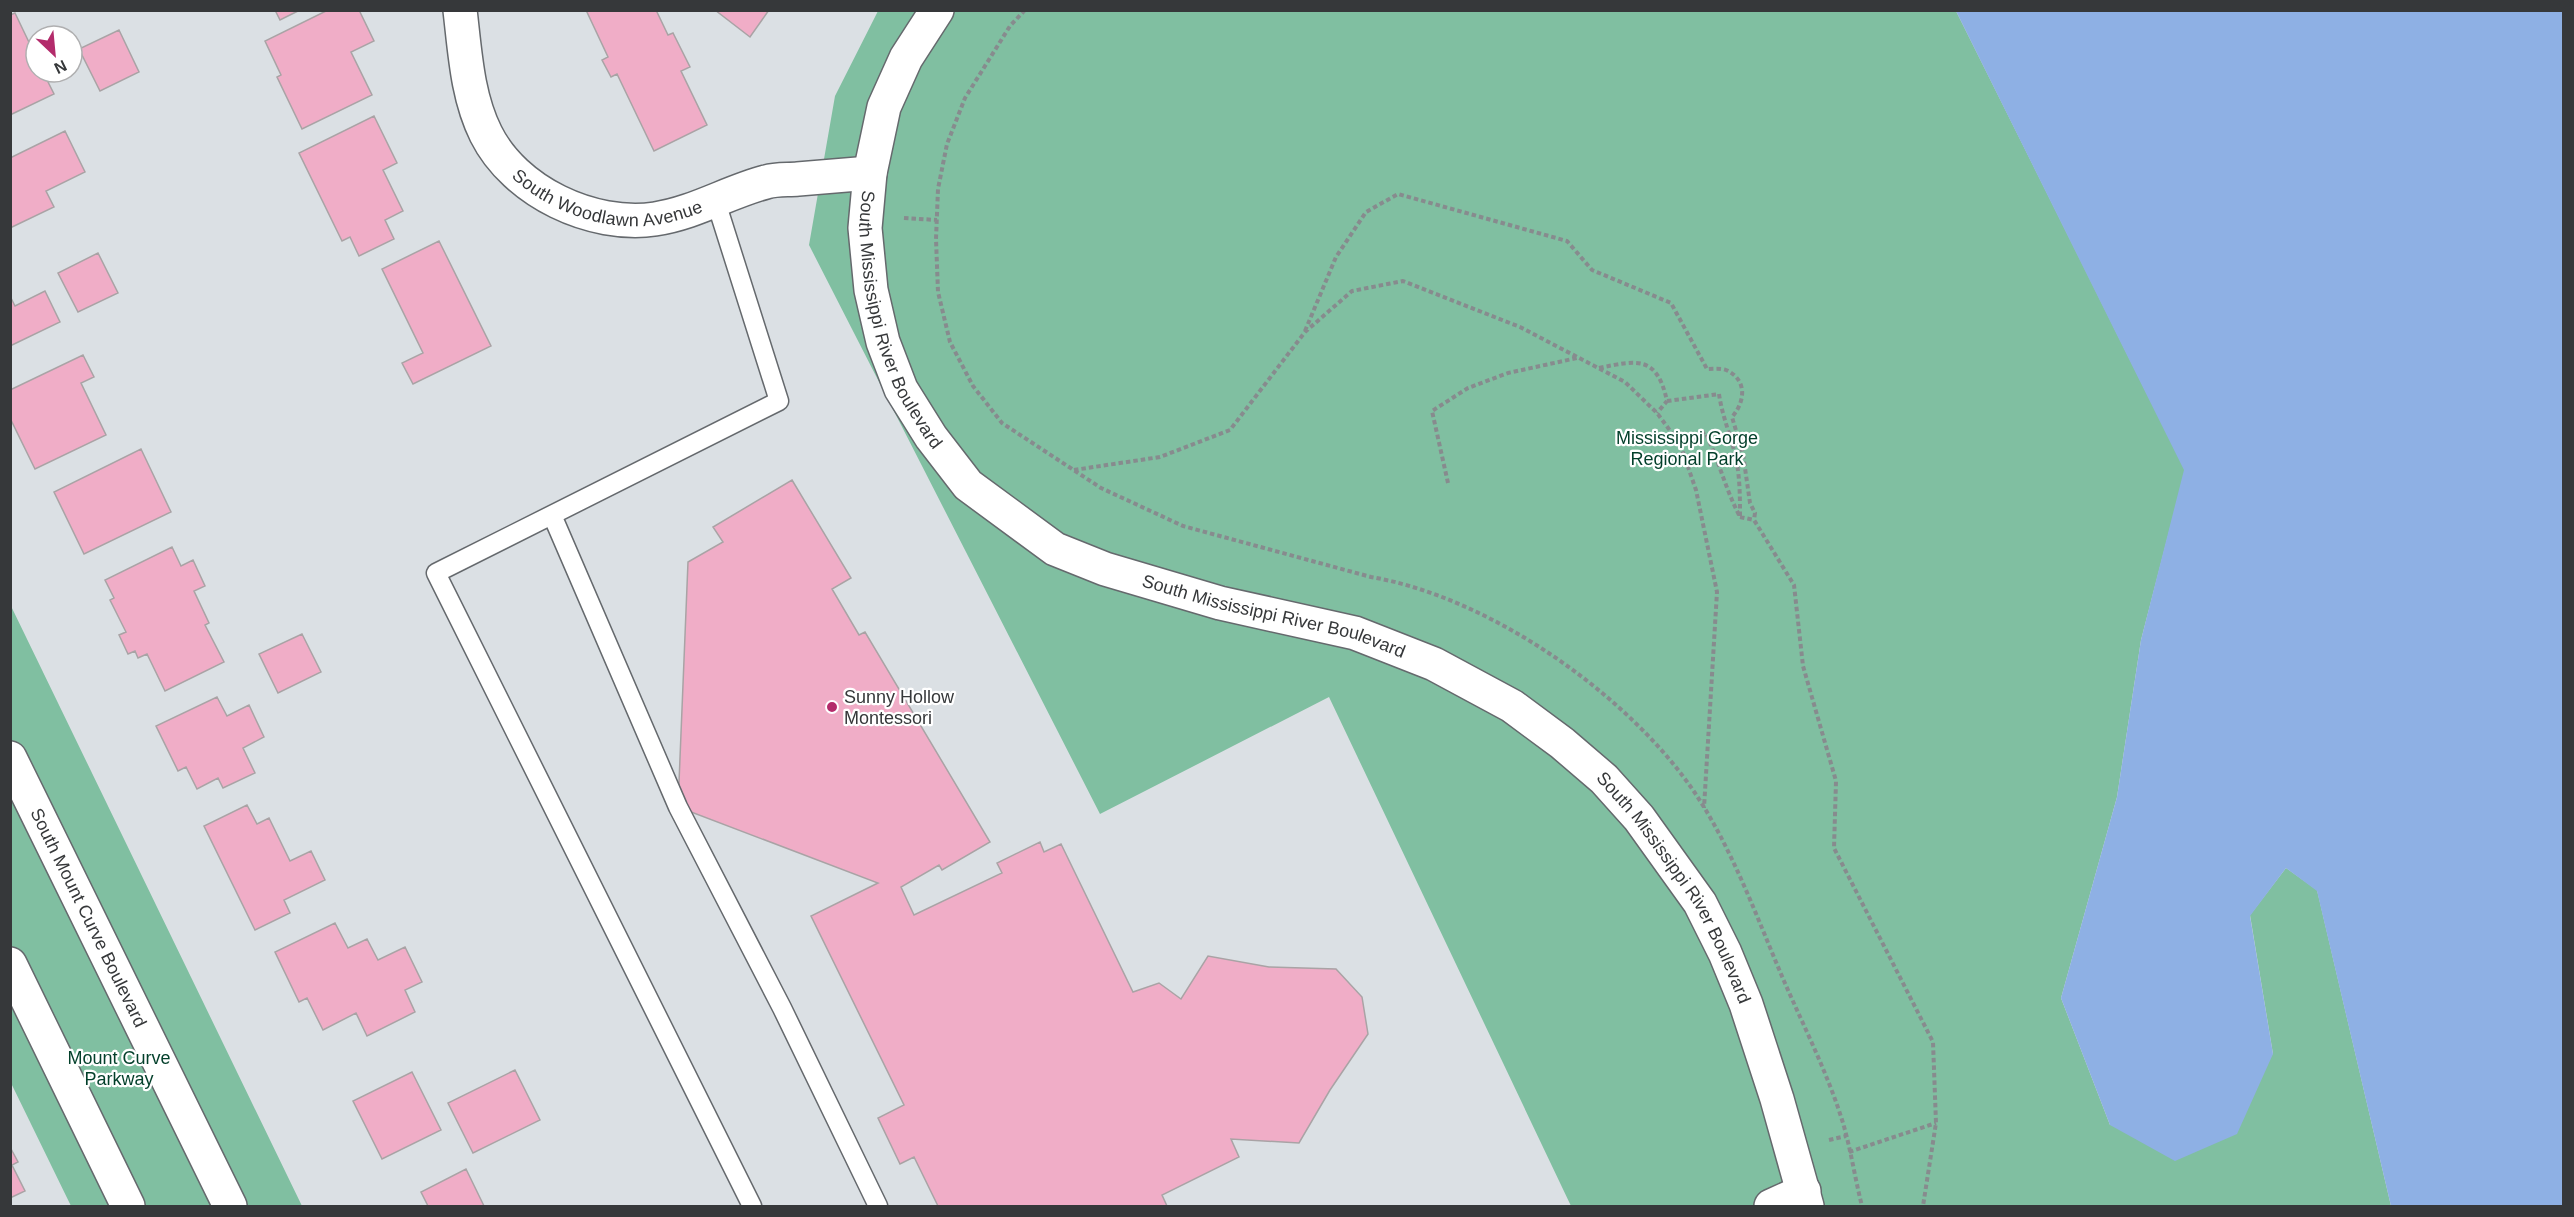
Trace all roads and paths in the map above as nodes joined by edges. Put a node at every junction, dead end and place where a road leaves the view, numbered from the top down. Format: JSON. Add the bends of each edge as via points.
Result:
{"nodes":[{"id":1,"x":459,"y":10,"type":"edge"},
{"id":2,"x":937,"y":10,"type":"edge"},
{"id":3,"x":870,"y":173,"type":"junction"},
{"id":4,"x":716,"y":202,"type":"junction"},
{"id":5,"x":1305,"y":332,"type":"junction"},
{"id":6,"x":1577,"y":357,"type":"junction"},
{"id":7,"x":1597,"y":368,"type":"junction"},
{"id":8,"x":1667,"y":401,"type":"junction"},
{"id":9,"x":1658,"y":413,"type":"junction"},
{"id":10,"x":1680,"y":444,"type":"junction"},
{"id":11,"x":1074,"y":470,"type":"dead end"},
{"id":12,"x":1448,"y":483,"type":"dead end"},
{"id":13,"x":552,"y":515,"type":"junction"},
{"id":14,"x":1740,"y":517,"type":"junction"},
{"id":15,"x":1754,"y":520,"type":"junction"},
{"id":16,"x":10,"y":758,"type":"edge"},
{"id":17,"x":1704,"y":809,"type":"dead end"},
{"id":18,"x":11,"y":966,"type":"edge"},
{"id":19,"x":1936,"y":1123,"type":"junction"},
{"id":20,"x":1849,"y":1152,"type":"dead end"},
{"id":21,"x":1805,"y":1198,"type":"edge"},
{"id":22,"x":128,"y":1206,"type":"edge"},
{"id":23,"x":230,"y":1206,"type":"edge"},
{"id":24,"x":752,"y":1206,"type":"edge"},
{"id":25,"x":878,"y":1206,"type":"edge"},
{"id":26,"x":1771,"y":1206,"type":"edge"},
{"id":27,"x":1923,"y":1206,"type":"edge"}],
"edges":[{"from":1,"to":4,"type":"street","name":"South Woodlawn Avenue","via":[[471,89],[486,135],[529,184],[581,212],[611,219],[652,219]]},
{"from":2,"to":3,"type":"street","name":"South Mississippi River Boulevard","via":[[906,58],[884,107]]},
{"from":3,"to":4,"type":"street","name":"South Woodlawn Avenue","via":[[767,182]]},
{"from":3,"to":21,"type":"street","name":"South Mississippi River Boulevard","via":[[865,228],[871,290],[883,342],[902,389],[931,437],[968,485],[1047,544],[1078,560],[1220,603],[1355,633],[1434,663],[1512,706],[1562,743],[1604,779],[1639,818],[1700,903],[1746,1004]]},
{"from":4,"to":13,"type":"lane","via":[[779,401]]},
{"from":5,"to":6,"type":"path","via":[[1352,291],[1403,280],[1520,327]]},
{"from":5,"to":11,"type":"path","via":[[1230,430],[1160,457]]},
{"from":5,"to":15,"type":"path","via":[[1336,257],[1365,212],[1398,194],[1567,241],[1592,270],[1671,303],[1707,369],[1725,369],[1739,380],[1741,407],[1732,417],[1743,454]]},
{"from":6,"to":7,"type":"path"},
{"from":6,"to":12,"type":"path","via":[[1508,373],[1468,388],[1432,411]]},
{"from":7,"to":8,"type":"path","via":[[1633,361],[1652,368],[1663,383]]},
{"from":7,"to":9,"type":"path","via":[[1625,382]]},
{"from":8,"to":9,"type":"path"},
{"from":8,"to":14,"type":"path","via":[[1719,394],[1735,454]]},
{"from":9,"to":10,"type":"path"},
{"from":10,"to":14,"type":"path","via":[[1705,432]]},
{"from":10,"to":17,"type":"path","via":[[1696,490],[1717,592]]},
{"from":13,"to":24,"type":"lane","via":[[436,573]]},
{"from":13,"to":25,"type":"lane","via":[[678,807]]},
{"from":14,"to":15,"type":"path"},
{"from":15,"to":19,"type":"path","via":[[1794,585],[1803,666],[1836,782],[1834,848],[1933,1042]]},
{"from":16,"to":23,"type":"street","name":"South Mount Curve Boulevard"},
{"from":18,"to":22,"type":"street"},
{"from":19,"to":20,"type":"path"},
{"from":19,"to":27,"type":"path"},
{"from":21,"to":26,"type":"street"}]}
